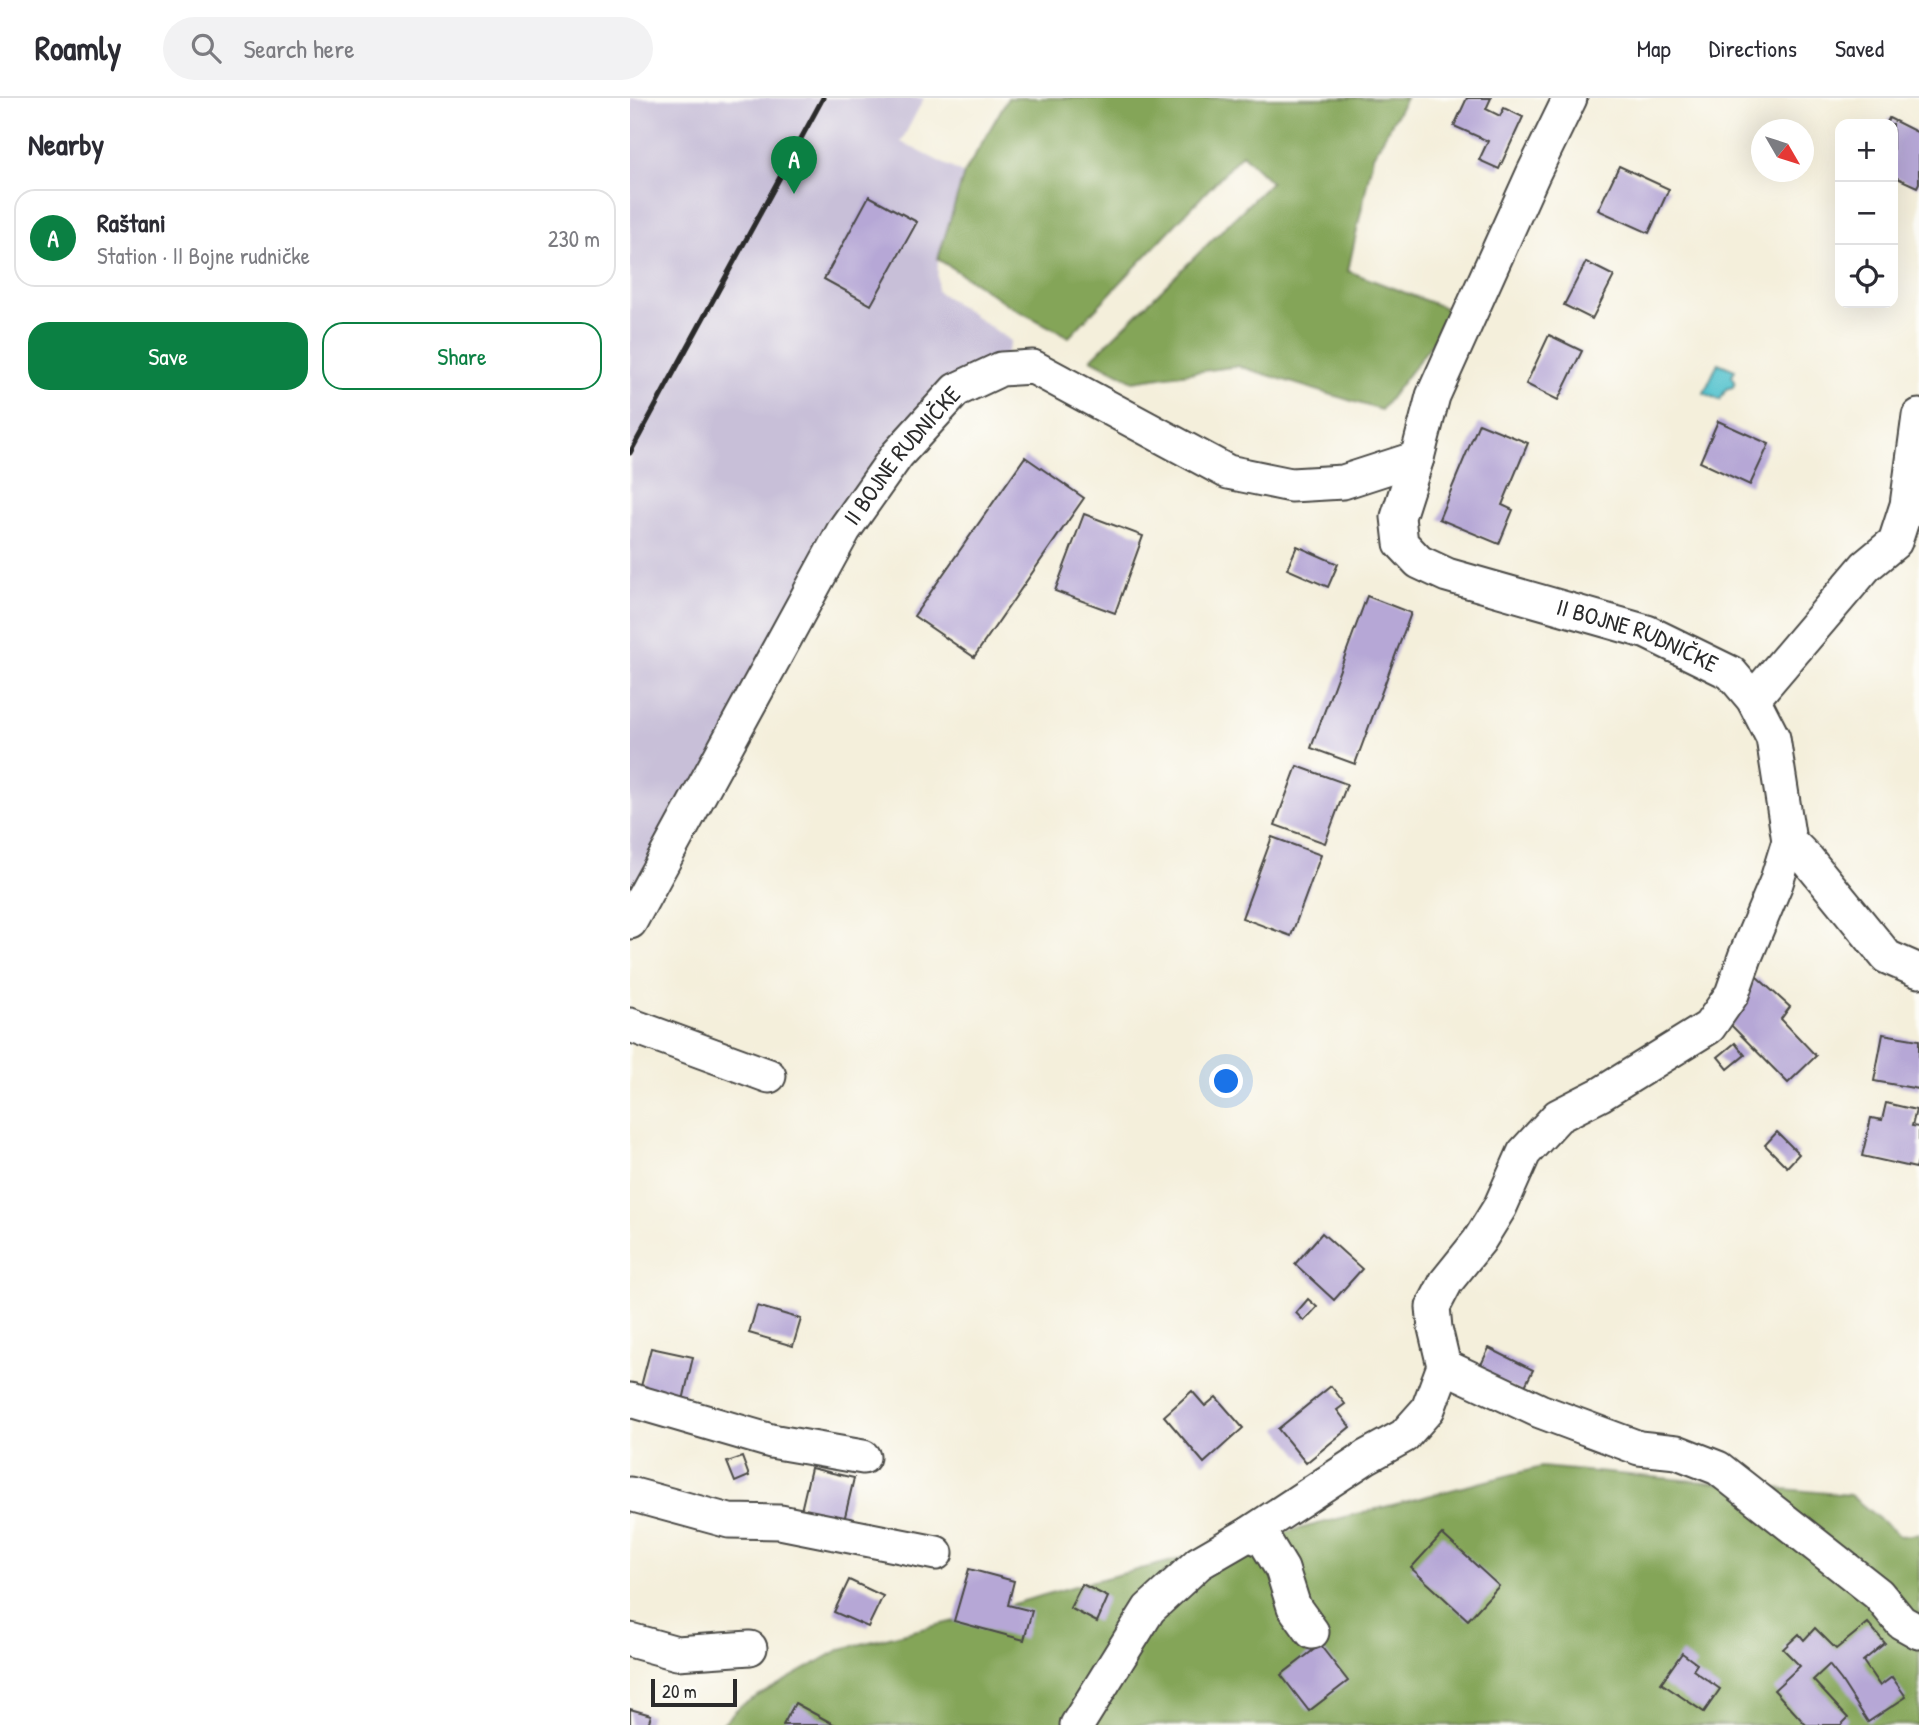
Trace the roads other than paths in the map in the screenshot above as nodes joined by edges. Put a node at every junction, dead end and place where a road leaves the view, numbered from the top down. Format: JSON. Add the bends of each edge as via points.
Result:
{"nodes":[{"id":1,"x":1570,"y":98,"type":"edge"},
{"id":2,"x":1919,"y":416,"type":"edge"},
{"id":3,"x":1417,"y":458,"type":"junction"},
{"id":4,"x":1907,"y":546,"type":"edge"},
{"id":5,"x":1753,"y":699,"type":"junction"},
{"id":6,"x":1789,"y":841,"type":"junction"},
{"id":7,"x":630,"y":922,"type":"edge"},
{"id":8,"x":1919,"y":971,"type":"edge"},
{"id":9,"x":630,"y":1025,"type":"edge"},
{"id":10,"x":769,"y":1076,"type":"dead end"},
{"id":11,"x":1444,"y":1366,"type":"junction"},
{"id":12,"x":630,"y":1400,"type":"edge"},
{"id":13,"x":863,"y":1457,"type":"dead end"},
{"id":14,"x":630,"y":1494,"type":"edge"},
{"id":15,"x":1249,"y":1534,"type":"junction"},
{"id":16,"x":936,"y":1553,"type":"dead end"},
{"id":17,"x":1312,"y":1632,"type":"dead end"},
{"id":18,"x":1919,"y":1632,"type":"edge"},
{"id":19,"x":630,"y":1640,"type":"edge"},
{"id":20,"x":750,"y":1648,"type":"dead end"},
{"id":21,"x":1077,"y":1725,"type":"edge"}],
"edges":[{"from":1,"to":3,"type":"street","name":"II BOJNE RUDNIČKE","via":[[1433,396]]},
{"from":2,"to":4,"type":"street","via":[[1907,505]]},
{"from":3,"to":5,"type":"street","name":"II BOJNE RUDNIČKE","via":[[1398,517],[1401,543],[1419,562],[1447,575],[1647,632],[1731,673]]},
{"from":3,"to":7,"type":"street","name":"II BOJNE RUDNIČKE","via":[[1343,482],[1291,485],[1228,472],[1033,367],[1001,369],[956,390],[897,455],[844,530]]},
{"from":4,"to":5,"type":"street","via":[[1866,566]]},
{"from":5,"to":6,"type":"street","name":"II BOJNE RUDNIČKE","via":[[1773,738]]},
{"from":6,"to":8,"type":"street","via":[[1888,957]]},
{"from":6,"to":11,"type":"street","via":[[1732,994],[1709,1027],[1558,1116],[1524,1153],[1500,1207],[1433,1307]]},
{"from":9,"to":10,"type":"street"},
{"from":11,"to":15,"type":"street","via":[[1428,1409],[1404,1436]]},
{"from":11,"to":18,"type":"street","via":[[1540,1411],[1639,1448],[1677,1452],[1718,1468],[1878,1594],[1901,1622]]},
{"from":12,"to":13,"type":"street","via":[[771,1441]]},
{"from":14,"to":16,"type":"street","via":[[729,1521],[780,1522]]},
{"from":15,"to":17,"type":"street","via":[[1265,1541],[1282,1569],[1294,1607]]},
{"from":15,"to":21,"type":"street","via":[[1199,1563],[1149,1609]]},
{"from":19,"to":20,"type":"street","via":[[677,1653]]}]}
